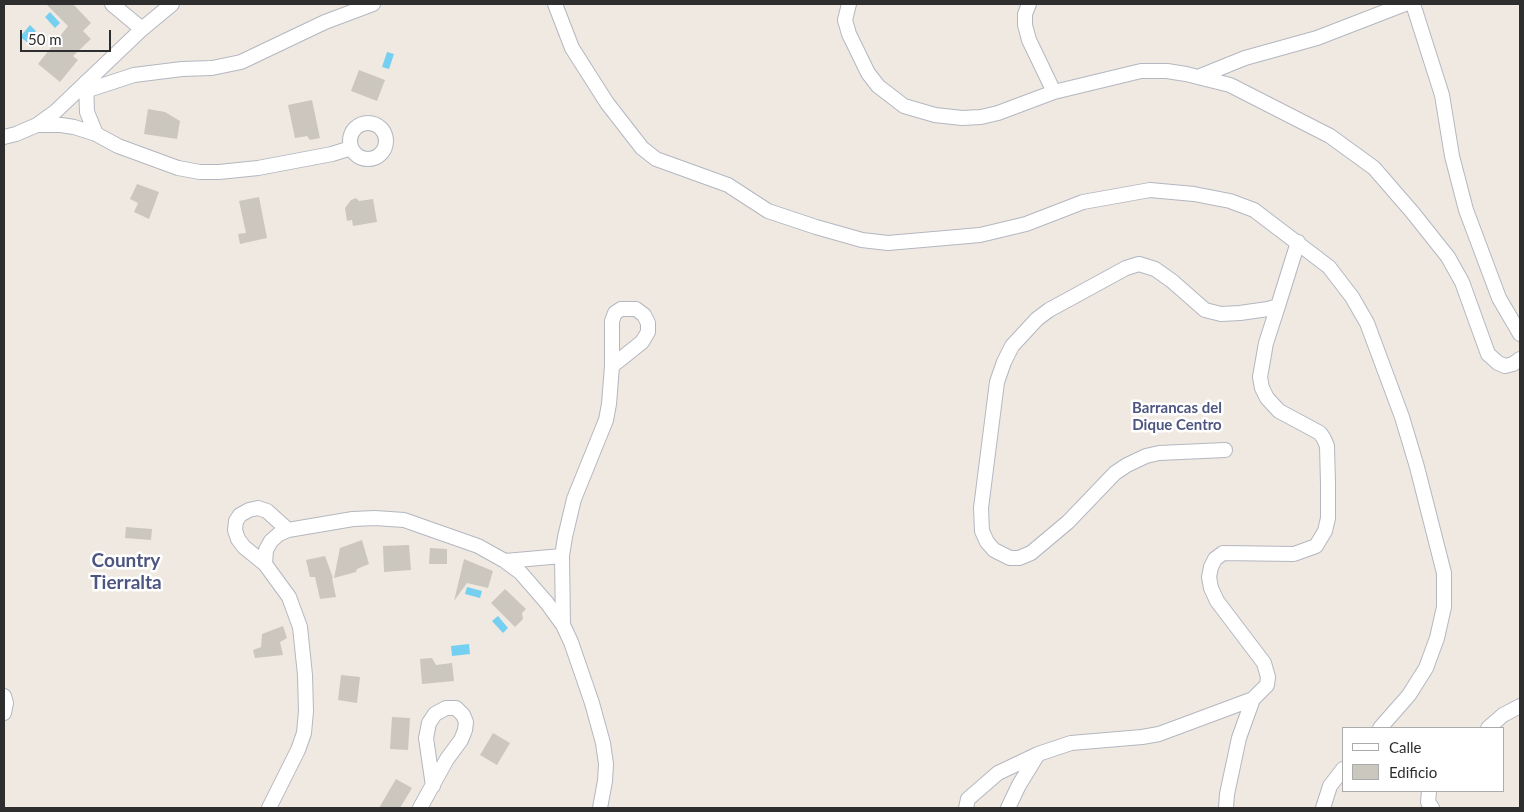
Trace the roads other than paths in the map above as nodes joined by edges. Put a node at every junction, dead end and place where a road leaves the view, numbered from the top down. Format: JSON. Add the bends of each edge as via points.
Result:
{"nodes":[{"id":1,"x":112,"y":4,"type":"edge"},
{"id":2,"x":172,"y":4,"type":"edge"},
{"id":3,"x":373,"y":4,"type":"edge"},
{"id":4,"x":555,"y":4,"type":"edge"},
{"id":5,"x":849,"y":4,"type":"edge"},
{"id":6,"x":1029,"y":4,"type":"edge"},
{"id":7,"x":1405,"y":4,"type":"edge"},
{"id":8,"x":1413,"y":4,"type":"edge"},
{"id":9,"x":142,"y":29,"type":"junction"},
{"id":10,"x":1198,"y":77,"type":"junction"},
{"id":11,"x":85,"y":86,"type":"junction"},
{"id":12,"x":1054,"y":92,"type":"junction"},
{"id":13,"x":37,"y":125,"type":"junction"},
{"id":14,"x":96,"y":134,"type":"junction"},
{"id":15,"x":4,"y":137,"type":"edge"},
{"id":16,"x":351,"y":148,"type":"dead end"},
{"id":17,"x":1298,"y":242,"type":"junction"},
{"id":18,"x":1278,"y":306,"type":"junction"},
{"id":19,"x":1520,"y":334,"type":"edge"},
{"id":20,"x":1520,"y":359,"type":"edge"},
{"id":21,"x":612,"y":366,"type":"dead end"},
{"id":22,"x":1225,"y":450,"type":"dead end"},
{"id":23,"x":288,"y":530,"type":"junction"},
{"id":24,"x":562,"y":556,"type":"junction"},
{"id":25,"x":505,"y":561,"type":"junction"},
{"id":26,"x":265,"y":564,"type":"junction"},
{"id":27,"x":563,"y":625,"type":"junction"},
{"id":28,"x":4,"y":696,"type":"edge"},
{"id":29,"x":1253,"y":699,"type":"junction"},
{"id":30,"x":1520,"y":706,"type":"edge"},
{"id":31,"x":4,"y":713,"type":"edge"},
{"id":32,"x":1381,"y":727,"type":"edge"},
{"id":33,"x":1489,"y":727,"type":"edge"},
{"id":34,"x":1038,"y":754,"type":"junction"},
{"id":35,"x":1342,"y":770,"type":"edge"},
{"id":36,"x":432,"y":786,"type":"junction"},
{"id":37,"x":1429,"y":792,"type":"edge"},
{"id":38,"x":269,"y":808,"type":"edge"},
{"id":39,"x":420,"y":808,"type":"edge"},
{"id":40,"x":600,"y":808,"type":"edge"},
{"id":41,"x":966,"y":808,"type":"edge"},
{"id":42,"x":1008,"y":808,"type":"edge"},
{"id":43,"x":1226,"y":808,"type":"edge"},
{"id":44,"x":1323,"y":808,"type":"edge"},
{"id":45,"x":1432,"y":808,"type":"edge"}],
"edges":[{"from":1,"to":9,"type":"street"},
{"from":2,"to":9,"type":"street"},
{"from":3,"to":11,"type":"street","via":[[325,22],[241,62],[134,75]]},
{"from":4,"to":17,"type":"street","via":[[572,48],[607,103],[642,148],[656,159],[728,185],[768,211],[816,227],[862,240],[888,243],[980,235],[1026,224],[1083,202],[1150,190],[1194,194],[1238,204],[1254,210]]},
{"from":5,"to":12,"type":"street","via":[[845,20],[857,53],[878,86],[904,106],[935,115],[981,117]]},
{"from":6,"to":12,"type":"street","via":[[1025,25]]},
{"from":7,"to":10,"type":"street","via":[[1317,38],[1245,58]]},
{"from":8,"to":19,"type":"street","via":[[1442,95],[1452,156],[1466,210],[1499,298]]},
{"from":9,"to":11,"type":"street"},
{"from":10,"to":12,"type":"street","via":[[1168,70],[1141,71]]},
{"from":10,"to":20,"type":"street","via":[[1230,85],[1330,136],[1374,168],[1448,257],[1462,282],[1488,354],[1505,366]]},
{"from":11,"to":13,"type":"street"},
{"from":11,"to":14,"type":"street","via":[[87,112]]},
{"from":13,"to":14,"type":"street","via":[[61,125]]},
{"from":13,"to":15,"type":"street"},
{"from":14,"to":16,"type":"street","via":[[118,146],[178,168],[200,172],[258,168]]},
{"from":17,"to":18,"type":"street"},
{"from":17,"to":32,"type":"street","via":[[1329,267],[1367,323],[1402,417],[1444,573],[1444,607],[1426,668],[1409,695]]},
{"from":18,"to":22,"type":"street","via":[[1240,313],[1221,314],[1205,310],[1172,281],[1139,264],[1126,268],[1037,319],[1012,346],[997,382],[982,531],[994,550],[1010,558],[1019,558],[1032,553],[1068,522],[1115,473],[1146,456]]},
{"from":18,"to":29,"type":"street","via":[[1266,343],[1260,377],[1262,388],[1279,411],[1320,433],[1324,439],[1327,446],[1328,518],[1321,540],[1308,550],[1294,554],[1223,553],[1211,567],[1209,577],[1217,601],[1264,663],[1267,685]]},
{"from":21,"to":24,"type":"street","via":[[606,420],[574,499]]},
{"from":23,"to":25,"type":"street","via":[[353,519],[404,520],[478,546]]},
{"from":23,"to":26,"type":"street","via":[[271,541],[266,550]]},
{"from":23,"to":26,"type":"street","via":[[267,510],[258,508],[240,515],[235,530],[238,539]]},
{"from":24,"to":25,"type":"street"},
{"from":24,"to":27,"type":"street"},
{"from":25,"to":27,"type":"street","via":[[533,586]]},
{"from":26,"to":38,"type":"street","via":[[289,597],[300,627],[306,711],[298,750]]},
{"from":27,"to":40,"type":"street","via":[[603,743],[606,764]]},
{"from":28,"to":31,"type":"street"},
{"from":29,"to":34,"type":"street","via":[[1159,734],[1070,743]]},
{"from":29,"to":43,"type":"street","via":[[1239,738]]},
{"from":30,"to":33,"type":"street"},
{"from":34,"to":41,"type":"street","via":[[998,773],[968,799]]},
{"from":34,"to":42,"type":"street"},
{"from":35,"to":44,"type":"street","via":[[1330,786]]},
{"from":36,"to":36,"type":"street","via":[[465,730],[466,722],[456,708],[446,708],[435,714],[429,723],[426,738]]},
{"from":36,"to":39,"type":"street"},
{"from":37,"to":45,"type":"street","via":[[1428,802]]}]}
